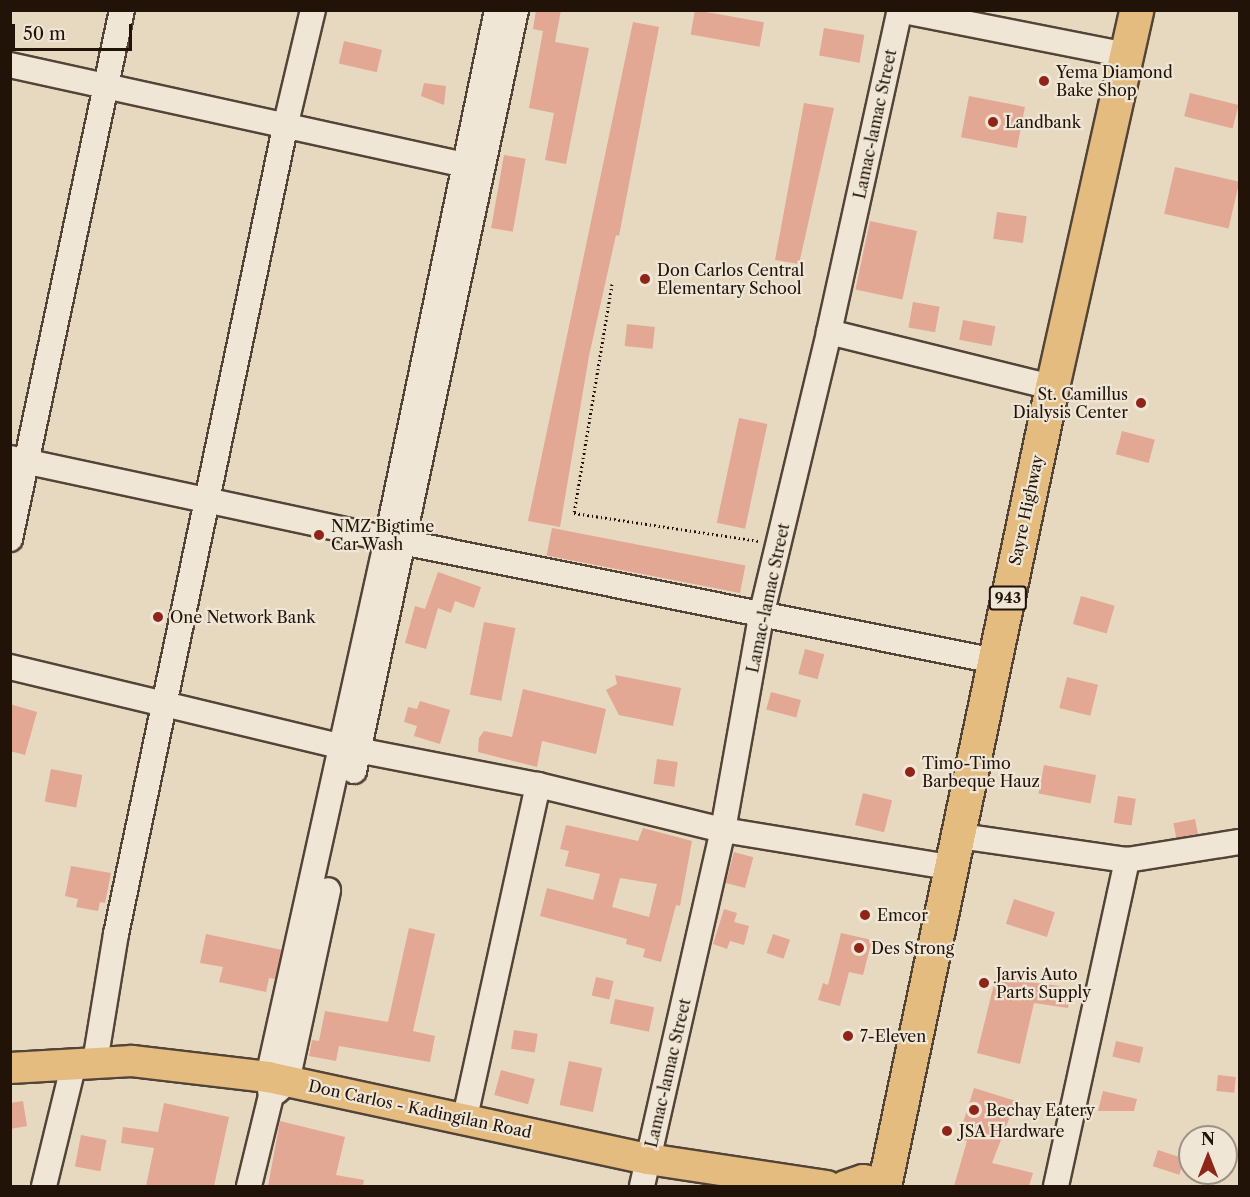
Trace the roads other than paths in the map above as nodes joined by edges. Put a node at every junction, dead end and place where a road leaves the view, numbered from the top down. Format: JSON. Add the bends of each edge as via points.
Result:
{"nodes":[{"id":1,"x":122,"y":10,"type":"edge"},
{"id":2,"x":313,"y":10,"type":"edge"},
{"id":3,"x":497,"y":10,"type":"edge"},
{"id":4,"x":516,"y":10,"type":"edge"},
{"id":5,"x":900,"y":10,"type":"edge"},
{"id":6,"x":1136,"y":10,"type":"edge"},
{"id":7,"x":1127,"y":55,"type":"junction"},
{"id":8,"x":10,"y":65,"type":"edge"},
{"id":9,"x":107,"y":87,"type":"junction"},
{"id":10,"x":285,"y":123,"type":"junction"},
{"id":11,"x":473,"y":167,"type":"junction"},
{"id":12,"x":829,"y":332,"type":"junction"},
{"id":13,"x":1052,"y":387,"type":"junction"},
{"id":14,"x":20,"y":460,"type":"edge"},
{"id":15,"x":208,"y":499,"type":"junction"},
{"id":16,"x":10,"y":539,"type":"edge"},
{"id":17,"x":396,"y":541,"type":"junction"},
{"id":18,"x":762,"y":612,"type":"junction"},
{"id":19,"x":995,"y":661,"type":"junction"},
{"id":20,"x":10,"y":666,"type":"edge"},
{"id":21,"x":164,"y":705,"type":"junction"},
{"id":22,"x":350,"y":749,"type":"junction"},
{"id":23,"x":538,"y":785,"type":"junction"},
{"id":24,"x":723,"y":830,"type":"junction"},
{"id":25,"x":960,"y":836,"type":"junction"},
{"id":26,"x":1239,"y":842,"type":"edge"},
{"id":27,"x":1127,"y":860,"type":"junction"},
{"id":28,"x":954,"y":868,"type":"junction"},
{"id":29,"x":85,"y":1062,"type":"junction"},
{"id":30,"x":10,"y":1068,"type":"edge"},
{"id":31,"x":275,"y":1085,"type":"junction"},
{"id":32,"x":465,"y":1117,"type":"junction"},
{"id":33,"x":645,"y":1172,"type":"edge"},
{"id":34,"x":44,"y":1186,"type":"edge"},
{"id":35,"x":249,"y":1186,"type":"edge"},
{"id":36,"x":827,"y":1186,"type":"edge"},
{"id":37,"x":845,"y":1186,"type":"edge"},
{"id":38,"x":889,"y":1186,"type":"edge"},
{"id":39,"x":1056,"y":1186,"type":"edge"}],
"edges":[{"from":1,"to":9,"type":"street"},
{"from":2,"to":10,"type":"street"},
{"from":3,"to":11,"type":"street"},
{"from":4,"to":11,"type":"street"},
{"from":5,"to":7,"type":"street"},
{"from":5,"to":12,"type":"street","name":"Lamac-lamac Street"},
{"from":6,"to":7,"type":"highway","name":"Sayre Highway","number":"943"},
{"from":7,"to":13,"type":"highway","name":"Sayre Highway","number":"943"},
{"from":8,"to":9,"type":"street"},
{"from":9,"to":10,"type":"street"},
{"from":9,"to":14,"type":"street"},
{"from":10,"to":11,"type":"street"},
{"from":10,"to":15,"type":"street"},
{"from":11,"to":17,"type":"street"},
{"from":12,"to":13,"type":"street"},
{"from":12,"to":18,"type":"street","name":"Lamac-lamac Street"},
{"from":13,"to":19,"type":"highway","name":"Sayre Highway","number":"943"},
{"from":14,"to":15,"type":"street"},
{"from":14,"to":16,"type":"street"},
{"from":15,"to":17,"type":"street"},
{"from":15,"to":21,"type":"street"},
{"from":17,"to":18,"type":"street"},
{"from":17,"to":22,"type":"street"},
{"from":18,"to":19,"type":"street"},
{"from":18,"to":24,"type":"street","name":"Lamac-lamac Street"},
{"from":19,"to":25,"type":"highway","name":"Sayre Highway","number":"943"},
{"from":20,"to":21,"type":"street"},
{"from":21,"to":22,"type":"street"},
{"from":21,"to":29,"type":"street"},
{"from":22,"to":23,"type":"street"},
{"from":22,"to":31,"type":"street"},
{"from":23,"to":24,"type":"street"},
{"from":23,"to":32,"type":"street"},
{"from":24,"to":28,"type":"street"},
{"from":24,"to":33,"type":"street","name":"Lamac-lamac Street"},
{"from":25,"to":27,"type":"street"},
{"from":25,"to":28,"type":"highway","name":"Sayre Highway","number":"943"},
{"from":26,"to":27,"type":"street"},
{"from":27,"to":39,"type":"street"},
{"from":28,"to":38,"type":"highway","name":"Sayre Highway","number":"943"},
{"from":29,"to":30,"type":"main road","name":"Don Carlos - Kadingilan Road"},
{"from":29,"to":31,"type":"main road","name":"Don Carlos - Kadingilan Road","via":[[132,1061]]},
{"from":29,"to":34,"type":"street"},
{"from":31,"to":32,"type":"main road","name":"Don Carlos - Kadingilan Road"},
{"from":31,"to":35,"type":"street"},
{"from":32,"to":33,"type":"main road","name":"Don Carlos - Kadingilan Road"},
{"from":33,"to":36,"type":"main road","name":"Don Carlos - Kadingilan Road"},
{"from":37,"to":38,"type":"main road","via":[[863,1180]]}]}
